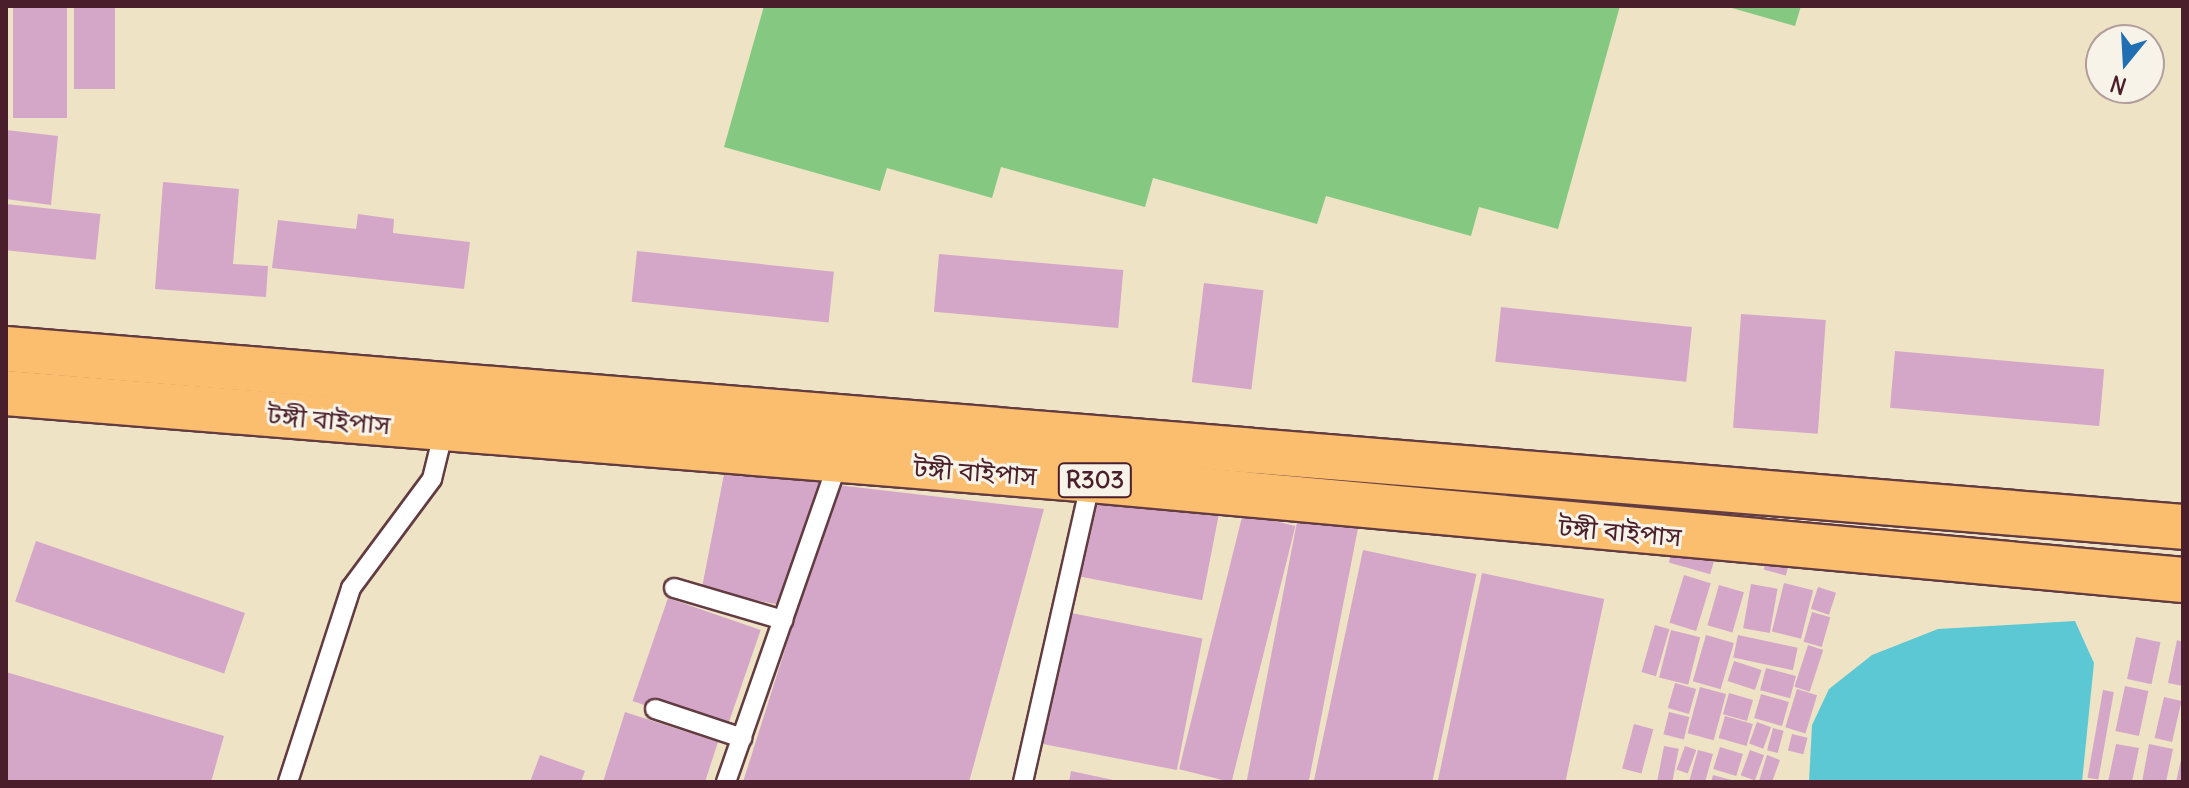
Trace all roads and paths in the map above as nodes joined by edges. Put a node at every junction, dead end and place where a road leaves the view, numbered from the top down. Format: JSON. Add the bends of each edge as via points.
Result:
{"nodes":[{"id":1,"x":6,"y":349,"type":"edge"},
{"id":2,"x":6,"y":393,"type":"edge"},
{"id":3,"x":444,"y":430,"type":"junction"},
{"id":4,"x":838,"y":463,"type":"junction"},
{"id":5,"x":1091,"y":480,"type":"junction"},
{"id":6,"x":2183,"y":527,"type":"edge"},
{"id":7,"x":2183,"y":580,"type":"edge"},
{"id":8,"x":674,"y":588,"type":"dead end"},
{"id":9,"x":783,"y":620,"type":"junction"},
{"id":10,"x":655,"y":709,"type":"dead end"},
{"id":11,"x":742,"y":738,"type":"junction"},
{"id":12,"x":288,"y":782,"type":"edge"},
{"id":13,"x":726,"y":782,"type":"edge"},
{"id":14,"x":1023,"y":782,"type":"edge"}],
"edges":[{"from":1,"to":6,"type":"main road","number":"R303"},
{"from":2,"to":3,"type":"main road","name":"টঙ্গী বাইপাস","number":"R303"},
{"from":3,"to":4,"type":"main road","name":"টঙ্গী বাইপাস","number":"R303"},
{"from":3,"to":12,"type":"lane","via":[[432,479],[351,588]]},
{"from":4,"to":5,"type":"main road","name":"টঙ্গী বাইপাস","number":"R303"},
{"from":4,"to":9,"type":"lane"},
{"from":5,"to":7,"type":"main road","name":"টঙ্গী বাইপাস","number":"R303"},
{"from":5,"to":14,"type":"lane"},
{"from":8,"to":9,"type":"lane"},
{"from":9,"to":11,"type":"lane"},
{"from":10,"to":11,"type":"lane"},
{"from":11,"to":13,"type":"lane"}]}
